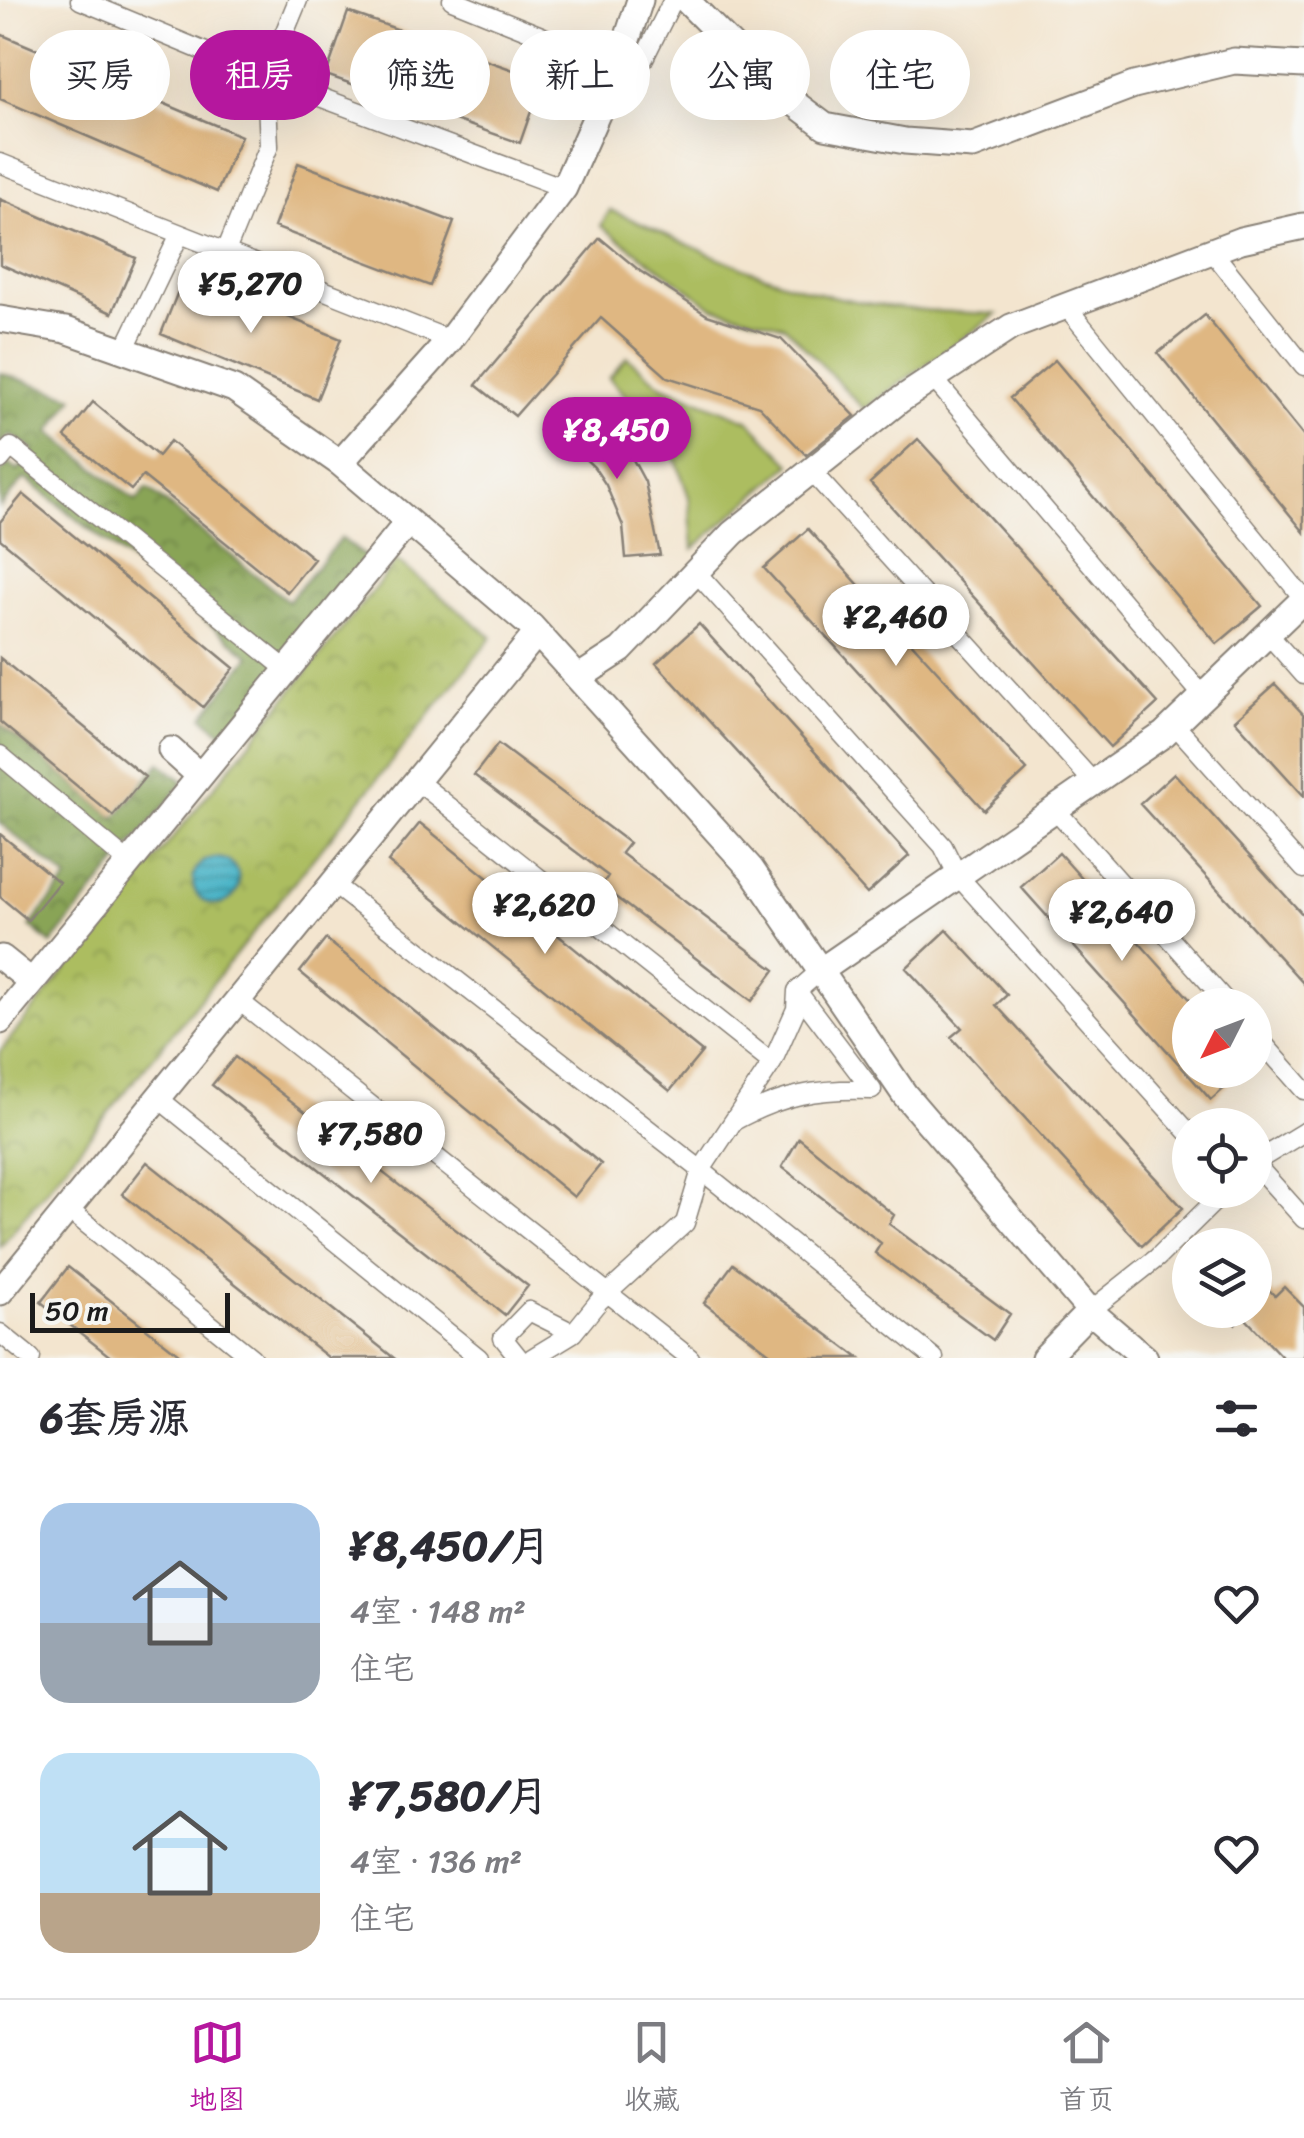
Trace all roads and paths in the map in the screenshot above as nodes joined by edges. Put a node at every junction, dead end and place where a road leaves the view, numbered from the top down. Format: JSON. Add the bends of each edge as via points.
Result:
{"nodes":[{"id":1,"x":80,"y":0,"type":"edge"},
{"id":2,"x":298,"y":0,"type":"edge"},
{"id":3,"x":452,"y":0,"type":"edge"},
{"id":4,"x":640,"y":0,"type":"edge"},
{"id":5,"x":674,"y":0,"type":"edge"},
{"id":6,"x":686,"y":0,"type":"edge"},
{"id":7,"x":286,"y":30,"type":"edge"},
{"id":8,"x":526,"y":30,"type":"edge"},
{"id":9,"x":630,"y":30,"type":"edge"},
{"id":10,"x":190,"y":46,"type":"edge"},
{"id":11,"x":650,"y":46,"type":"edge"},
{"id":12,"x":1304,"y":66,"type":"edge"},
{"id":13,"x":330,"y":101,"type":"edge"},
{"id":14,"x":268,"y":120,"type":"edge"},
{"id":15,"x":594,"y":120,"type":"edge"},
{"id":16,"x":0,"y":163,"type":"edge"},
{"id":17,"x":564,"y":188,"type":"junction"},
{"id":18,"x":1304,"y":226,"type":"edge"},
{"id":19,"x":180,"y":234,"type":"junction"},
{"id":20,"x":226,"y":251,"type":"junction"},
{"id":21,"x":1212,"y":251,"type":"junction"},
{"id":22,"x":1066,"y":306,"type":"junction"},
{"id":23,"x":0,"y":318,"type":"edge"},
{"id":24,"x":450,"y":340,"type":"junction"},
{"id":25,"x":124,"y":350,"type":"junction"},
{"id":26,"x":1304,"y":366,"type":"edge"},
{"id":27,"x":933,"y":378,"type":"junction"},
{"id":28,"x":0,"y":460,"type":"edge"},
{"id":29,"x":340,"y":463,"type":"junction"},
{"id":30,"x":811,"y":470,"type":"junction"},
{"id":31,"x":408,"y":522,"type":"junction"},
{"id":32,"x":696,"y":572,"type":"junction"},
{"id":33,"x":1304,"y":599,"type":"edge"},
{"id":34,"x":537,"y":633,"type":"junction"},
{"id":35,"x":1268,"y":634,"type":"junction"},
{"id":36,"x":287,"y":670,"type":"junction"},
{"id":37,"x":1304,"y":676,"type":"edge"},
{"id":38,"x":578,"y":678,"type":"junction"},
{"id":39,"x":1203,"y":696,"type":"junction"},
{"id":40,"x":1174,"y":724,"type":"junction"},
{"id":41,"x":170,"y":750,"type":"dead end"},
{"id":42,"x":0,"y":755,"type":"edge"},
{"id":43,"x":200,"y":776,"type":"junction"},
{"id":44,"x":416,"y":781,"type":"junction"},
{"id":45,"x":1094,"y":783,"type":"junction"},
{"id":46,"x":1056,"y":810,"type":"junction"},
{"id":47,"x":129,"y":862,"type":"junction"},
{"id":48,"x":1304,"y":869,"type":"edge"},
{"id":49,"x":958,"y":876,"type":"junction"},
{"id":50,"x":333,"y":884,"type":"junction"},
{"id":51,"x":2,"y":958,"type":"edge"},
{"id":52,"x":820,"y":970,"type":"junction"},
{"id":53,"x":32,"y":982,"type":"junction"},
{"id":54,"x":1214,"y":988,"type":"edge"},
{"id":55,"x":796,"y":991,"type":"junction"},
{"id":56,"x":238,"y":1000,"type":"junction"},
{"id":57,"x":0,"y":1021,"type":"edge"},
{"id":58,"x":1272,"y":1053,"type":"edge"},
{"id":59,"x":772,"y":1063,"type":"junction"},
{"id":60,"x":1304,"y":1090,"type":"edge"},
{"id":61,"x":158,"y":1098,"type":"junction"},
{"id":62,"x":1172,"y":1114,"type":"edge"},
{"id":63,"x":731,"y":1122,"type":"junction"},
{"id":64,"x":1304,"y":1132,"type":"edge"},
{"id":65,"x":1272,"y":1152,"type":"edge"},
{"id":66,"x":701,"y":1170,"type":"junction"},
{"id":67,"x":1272,"y":1182,"type":"edge"},
{"id":68,"x":1208,"y":1208,"type":"edge"},
{"id":69,"x":68,"y":1209,"type":"junction"},
{"id":70,"x":1304,"y":1219,"type":"edge"},
{"id":71,"x":0,"y":1292,"type":"edge"},
{"id":72,"x":608,"y":1294,"type":"junction"},
{"id":73,"x":1090,"y":1311,"type":"junction"},
{"id":74,"x":0,"y":1333,"type":"edge"},
{"id":75,"x":572,"y":1333,"type":"junction"},
{"id":76,"x":31,"y":1358,"type":"edge"},
{"id":77,"x":252,"y":1358,"type":"edge"},
{"id":78,"x":479,"y":1358,"type":"edge"},
{"id":79,"x":520,"y":1358,"type":"edge"},
{"id":80,"x":532,"y":1358,"type":"edge"},
{"id":81,"x":690,"y":1358,"type":"edge"},
{"id":82,"x":934,"y":1358,"type":"edge"},
{"id":83,"x":1044,"y":1358,"type":"edge"},
{"id":84,"x":1145,"y":1358,"type":"edge"}],
"edges":[{"from":1,"to":10,"type":"street"},
{"from":2,"to":7,"type":"street"},
{"from":3,"to":8,"type":"street"},
{"from":4,"to":9,"type":"street"},
{"from":5,"to":11,"type":"street"},
{"from":6,"to":12,"type":"street","via":[[768,84],[826,126],[905,142],[972,146],[1134,85],[1234,61]]},
{"from":13,"to":17,"type":"street"},
{"from":14,"to":20,"type":"street","via":[[269,146]]},
{"from":15,"to":17,"type":"street"},
{"from":16,"to":19,"type":"street"},
{"from":17,"to":24,"type":"street"},
{"from":18,"to":21,"type":"street"},
{"from":19,"to":20,"type":"street"},
{"from":19,"to":25,"type":"street"},
{"from":20,"to":24,"type":"street"},
{"from":21,"to":22,"type":"street"},
{"from":21,"to":26,"type":"street"},
{"from":22,"to":27,"type":"street","via":[[1010,327]]},
{"from":22,"to":33,"type":"street"},
{"from":23,"to":25,"type":"street"},
{"from":24,"to":29,"type":"street"},
{"from":25,"to":29,"type":"street","via":[[234,388]]},
{"from":27,"to":30,"type":"street"},
{"from":27,"to":39,"type":"street"},
{"from":28,"to":36,"type":"street","via":[[11,447]]},
{"from":29,"to":31,"type":"street"},
{"from":30,"to":32,"type":"street"},
{"from":30,"to":45,"type":"street"},
{"from":31,"to":34,"type":"street"},
{"from":31,"to":36,"type":"street"},
{"from":32,"to":38,"type":"street","via":[[622,650]]},
{"from":32,"to":49,"type":"street","via":[[943,846]]},
{"from":33,"to":35,"type":"street"},
{"from":34,"to":38,"type":"street"},
{"from":34,"to":44,"type":"street"},
{"from":35,"to":37,"type":"street"},
{"from":35,"to":39,"type":"street"},
{"from":36,"to":43,"type":"street"},
{"from":38,"to":52,"type":"street","via":[[751,869]]},
{"from":39,"to":40,"type":"street"},
{"from":40,"to":45,"type":"street"},
{"from":40,"to":48,"type":"street"},
{"from":41,"to":43,"type":"street"},
{"from":42,"to":47,"type":"street"},
{"from":43,"to":47,"type":"street"},
{"from":44,"to":50,"type":"street"},
{"from":44,"to":59,"type":"street"},
{"from":45,"to":46,"type":"street"},
{"from":46,"to":49,"type":"street"},
{"from":46,"to":54,"type":"street"},
{"from":47,"to":53,"type":"street"},
{"from":49,"to":52,"type":"street"},
{"from":49,"to":62,"type":"street"},
{"from":50,"to":56,"type":"street"},
{"from":50,"to":66,"type":"street"},
{"from":51,"to":53,"type":"street"},
{"from":52,"to":55,"type":"street"},
{"from":52,"to":73,"type":"street","via":[[905,1095]]},
{"from":53,"to":57,"type":"street"},
{"from":55,"to":59,"type":"street","via":[[796,1009]]},
{"from":55,"to":63,"type":"street","via":[[872,1090],[772,1100]]},
{"from":56,"to":61,"type":"street"},
{"from":56,"to":72,"type":"street"},
{"from":58,"to":60,"type":"street"},
{"from":59,"to":63,"type":"street"},
{"from":61,"to":69,"type":"street"},
{"from":61,"to":78,"type":"street"},
{"from":63,"to":66,"type":"street"},
{"from":64,"to":65,"type":"street"},
{"from":66,"to":72,"type":"street","via":[[685,1223]]},
{"from":66,"to":82,"type":"street"},
{"from":67,"to":70,"type":"street"},
{"from":68,"to":73,"type":"street"},
{"from":69,"to":71,"type":"street"},
{"from":69,"to":77,"type":"street"},
{"from":72,"to":75,"type":"street"},
{"from":72,"to":81,"type":"street"},
{"from":73,"to":83,"type":"street"},
{"from":73,"to":84,"type":"street"},
{"from":74,"to":76,"type":"street"},
{"from":75,"to":79,"type":"street","via":[[529,1311],[503,1338]]},
{"from":75,"to":80,"type":"street"}]}
